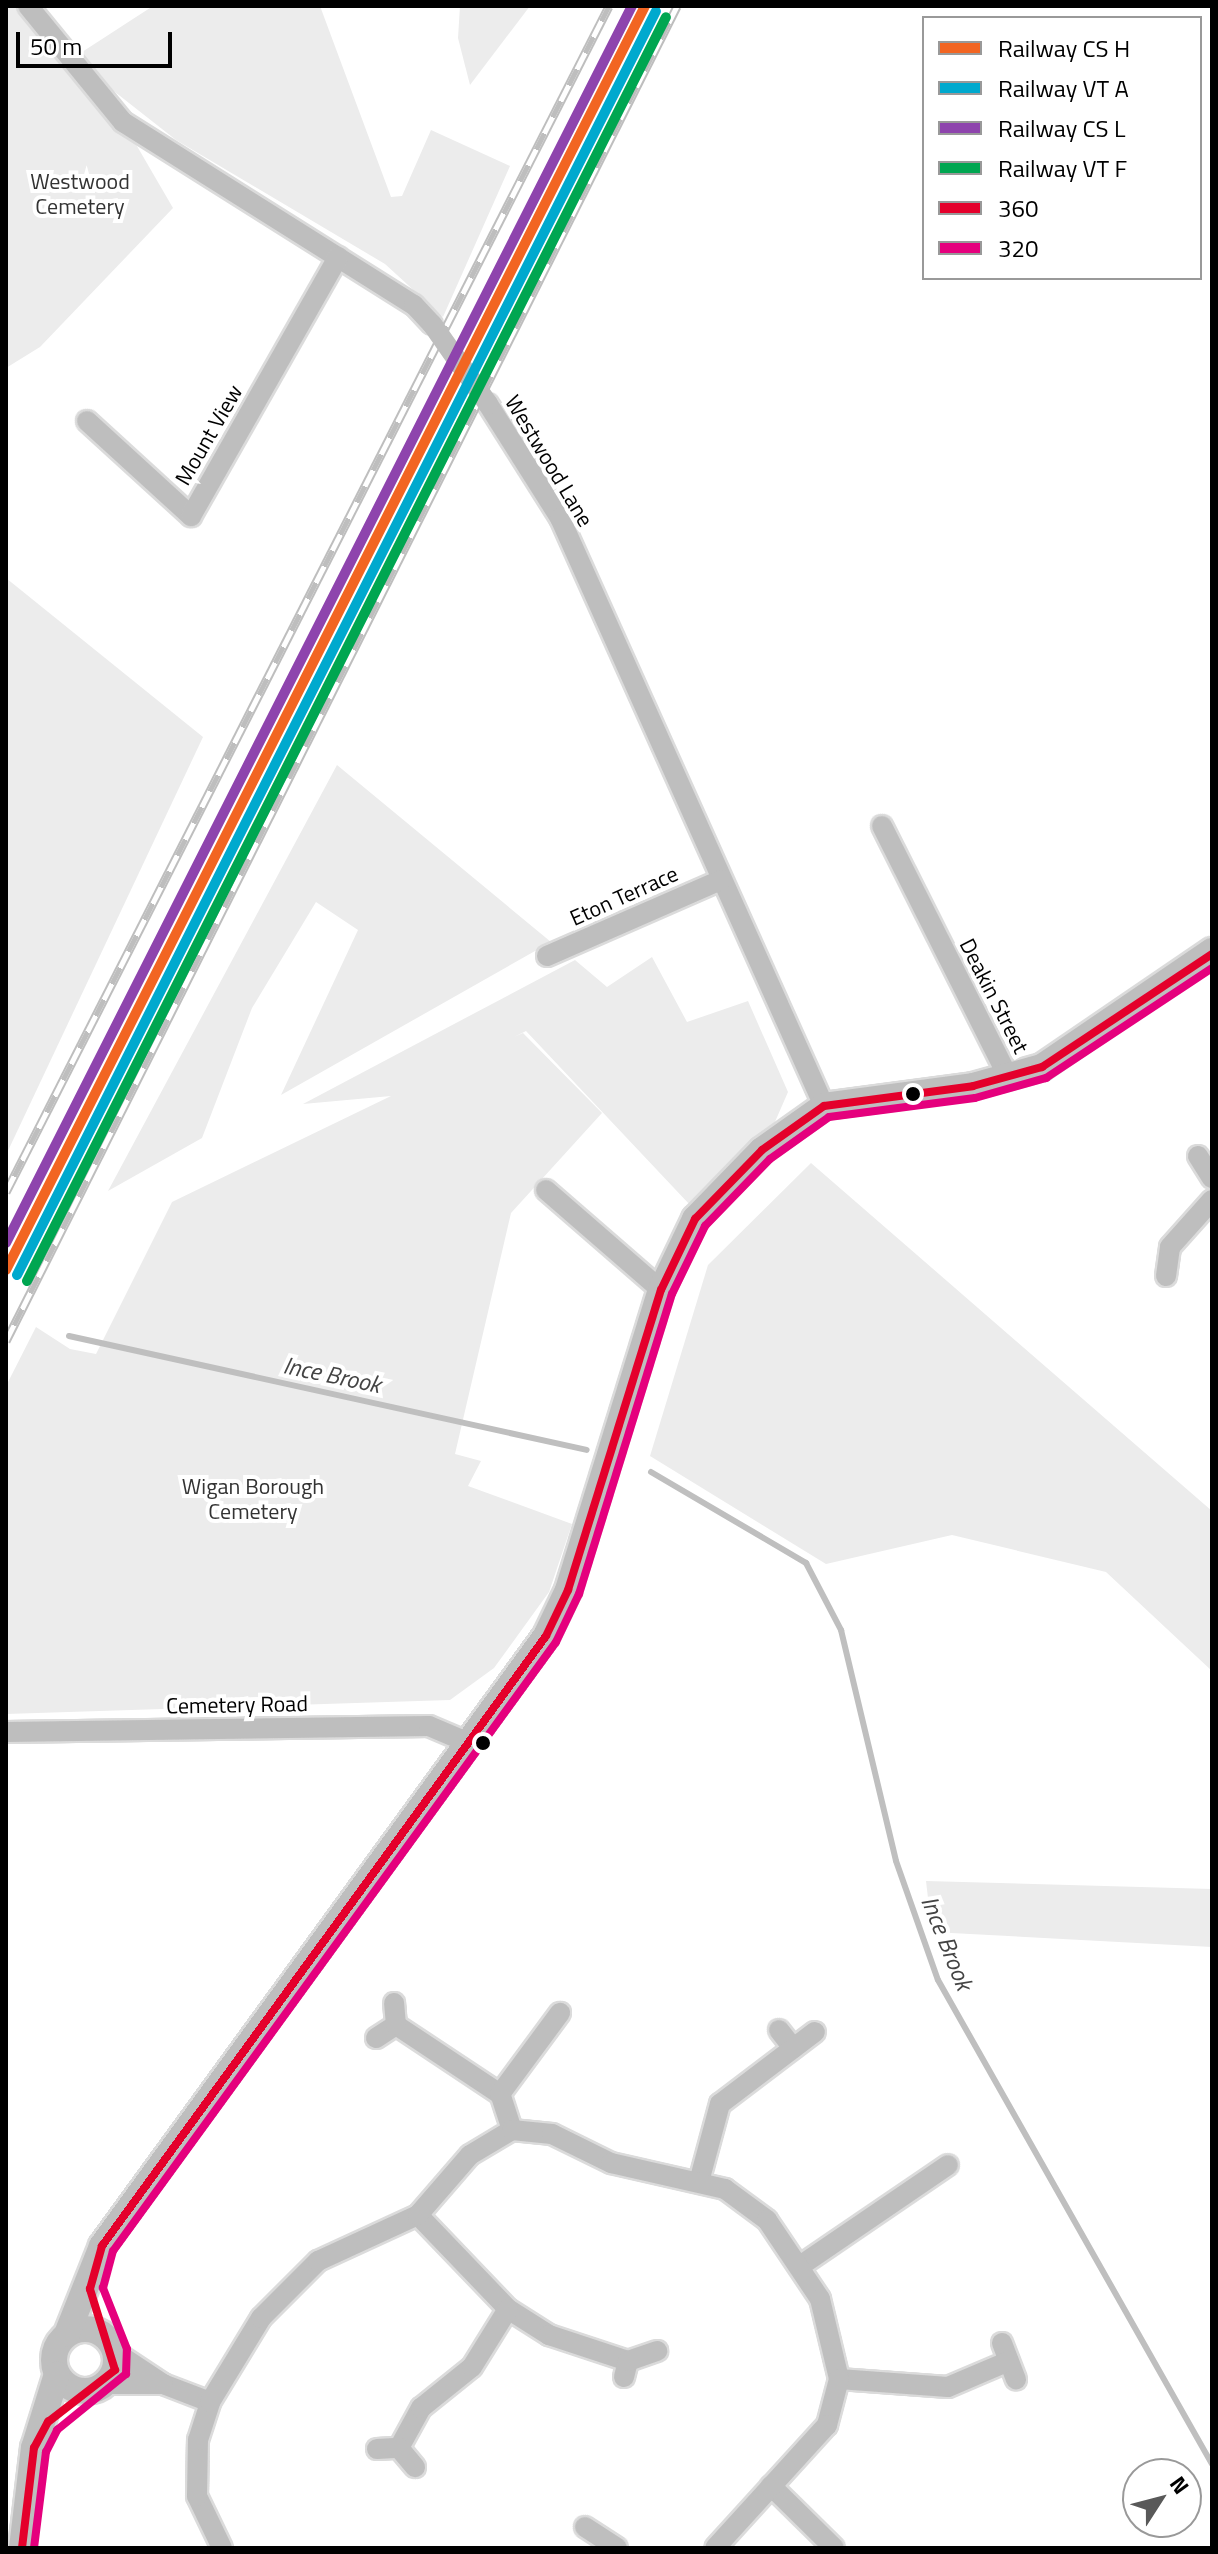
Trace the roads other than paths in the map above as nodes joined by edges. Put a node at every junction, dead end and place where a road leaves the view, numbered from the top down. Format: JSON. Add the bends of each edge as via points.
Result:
{"nodes":[{"id":1,"x":28,"y":6,"type":"edge"},
{"id":2,"x":338,"y":257,"type":"junction"},
{"id":3,"x":87,"y":421,"type":"dead end"},
{"id":4,"x":882,"y":826,"type":"dead end"},
{"id":5,"x":721,"y":880,"type":"junction"},
{"id":6,"x":1210,"y":954,"type":"edge"},
{"id":7,"x":547,"y":956,"type":"dead end"},
{"id":8,"x":1009,"y":1079,"type":"junction"},
{"id":9,"x":824,"y":1106,"type":"junction"},
{"id":10,"x":1198,"y":1156,"type":"dead end"},
{"id":11,"x":1212,"y":1178,"type":"edge"},
{"id":12,"x":546,"y":1190,"type":"dead end"},
{"id":13,"x":1212,"y":1200,"type":"edge"},
{"id":14,"x":1166,"y":1276,"type":"dead end"},
{"id":15,"x":661,"y":1290,"type":"junction"},
{"id":16,"x":6,"y":1732,"type":"edge"},
{"id":17,"x":465,"y":1741,"type":"junction"},
{"id":18,"x":394,"y":2003,"type":"dead end"},
{"id":19,"x":560,"y":2013,"type":"dead end"},
{"id":20,"x":396,"y":2025,"type":"junction"},
{"id":21,"x":779,"y":2030,"type":"dead end"},
{"id":22,"x":815,"y":2032,"type":"dead end"},
{"id":23,"x":376,"y":2038,"type":"dead end"},
{"id":24,"x":793,"y":2048,"type":"junction"},
{"id":25,"x":500,"y":2094,"type":"junction"},
{"id":26,"x":512,"y":2130,"type":"junction"},
{"id":27,"x":948,"y":2165,"type":"dead end"},
{"id":28,"x":700,"y":2178,"type":"junction"},
{"id":29,"x":418,"y":2215,"type":"junction"},
{"id":30,"x":800,"y":2266,"type":"junction"},
{"id":31,"x":90,"y":2289,"type":"junction"},
{"id":32,"x":508,"y":2309,"type":"junction"},
{"id":33,"x":67,"y":2334,"type":"junction"},
{"id":34,"x":110,"y":2344,"type":"junction"},
{"id":35,"x":657,"y":2351,"type":"dead end"},
{"id":36,"x":1009,"y":2361,"type":"dead end"},
{"id":37,"x":57,"y":2374,"type":"junction"},
{"id":38,"x":839,"y":2379,"type":"junction"},
{"id":39,"x":163,"y":2384,"type":"junction"},
{"id":40,"x":96,"y":2388,"type":"junction"},
{"id":41,"x":210,"y":2402,"type":"junction"},
{"id":42,"x":48,"y":2422,"type":"junction"},
{"id":43,"x":399,"y":2448,"type":"junction"},
{"id":44,"x":377,"y":2449,"type":"dead end"},
{"id":45,"x":415,"y":2467,"type":"dead end"},
{"id":46,"x":771,"y":2486,"type":"junction"},
{"id":47,"x":585,"y":2527,"type":"dead end"},
{"id":48,"x":605,"y":2546,"type":"edge"},
{"id":49,"x":22,"y":2548,"type":"edge"},
{"id":50,"x":222,"y":2548,"type":"edge"},
{"id":51,"x":715,"y":2548,"type":"edge"},
{"id":52,"x":834,"y":2548,"type":"edge"}],
"edges":[{"from":1,"to":2,"type":"street","name":"Westwood Lane","via":[[123,122]]},
{"from":2,"to":3,"type":"street","name":"Mount View","via":[[191,516]]},
{"from":2,"to":5,"type":"street","name":"Westwood Lane","bridge":true,"via":[[414,305],[432,324],[560,518]]},
{"from":4,"to":8,"type":"street","name":"Deakin Street"},
{"from":5,"to":7,"type":"street","name":"Eton Terrace"},
{"from":5,"to":9,"type":"street","name":"Westwood Lane"},
{"from":6,"to":8,"type":"main road","via":[[1042,1067]]},
{"from":8,"to":9,"type":"main road"},
{"from":9,"to":15,"type":"main road","via":[[783,1132],[695,1219]]},
{"from":10,"to":11,"type":"street"},
{"from":12,"to":15,"type":"street"},
{"from":13,"to":14,"type":"street","via":[[1170,1247]]},
{"from":15,"to":17,"type":"main road","via":[[568,1590],[546,1636]]},
{"from":16,"to":17,"type":"street","name":"Cemetery Road","via":[[429,1726]]},
{"from":17,"to":31,"type":"main road","via":[[102,2246]]},
{"from":18,"to":20,"type":"street"},
{"from":19,"to":25,"type":"street"},
{"from":20,"to":23,"type":"street"},
{"from":20,"to":25,"type":"street"},
{"from":21,"to":24,"type":"street"},
{"from":22,"to":24,"type":"street"},
{"from":24,"to":28,"type":"street","via":[[720,2104]]},
{"from":25,"to":26,"type":"street"},
{"from":26,"to":28,"type":"street","via":[[552,2134],[611,2163]]},
{"from":26,"to":29,"type":"street","via":[[470,2155]]},
{"from":27,"to":30,"type":"street","via":[[918,2169]]},
{"from":28,"to":30,"type":"street","via":[[750,2205]]},
{"from":29,"to":32,"type":"street"},
{"from":29,"to":41,"type":"street","via":[[300,2274],[261,2318]]},
{"from":30,"to":38,"type":"street","via":[[831,2322]]},
{"from":31,"to":33,"type":"main road"},
{"from":31,"to":34,"type":"main road"},
{"from":32,"to":35,"type":"street","via":[[549,2335],[626,2369]]},
{"from":32,"to":43,"type":"street","via":[[472,2367],[421,2408]]},
{"from":33,"to":34,"type":"main road","via":[[86,2329]]},
{"from":33,"to":37,"type":"main road","via":[[54,2357]]},
{"from":34,"to":39,"type":"street"},
{"from":34,"to":40,"type":"main road"},
{"from":36,"to":38,"type":"street","via":[[948,2387]]},
{"from":37,"to":40,"type":"main road"},
{"from":37,"to":42,"type":"main road"},
{"from":38,"to":46,"type":"street","via":[[827,2425]]},
{"from":39,"to":40,"type":"street"},
{"from":39,"to":41,"type":"street"},
{"from":40,"to":42,"type":"main road"},
{"from":41,"to":50,"type":"street","via":[[194,2469],[197,2496]]},
{"from":42,"to":49,"type":"main road","via":[[34,2448]]},
{"from":43,"to":44,"type":"street"},
{"from":43,"to":45,"type":"street"},
{"from":46,"to":51,"type":"street"},
{"from":46,"to":52,"type":"street"},
{"from":47,"to":48,"type":"street"}]}
